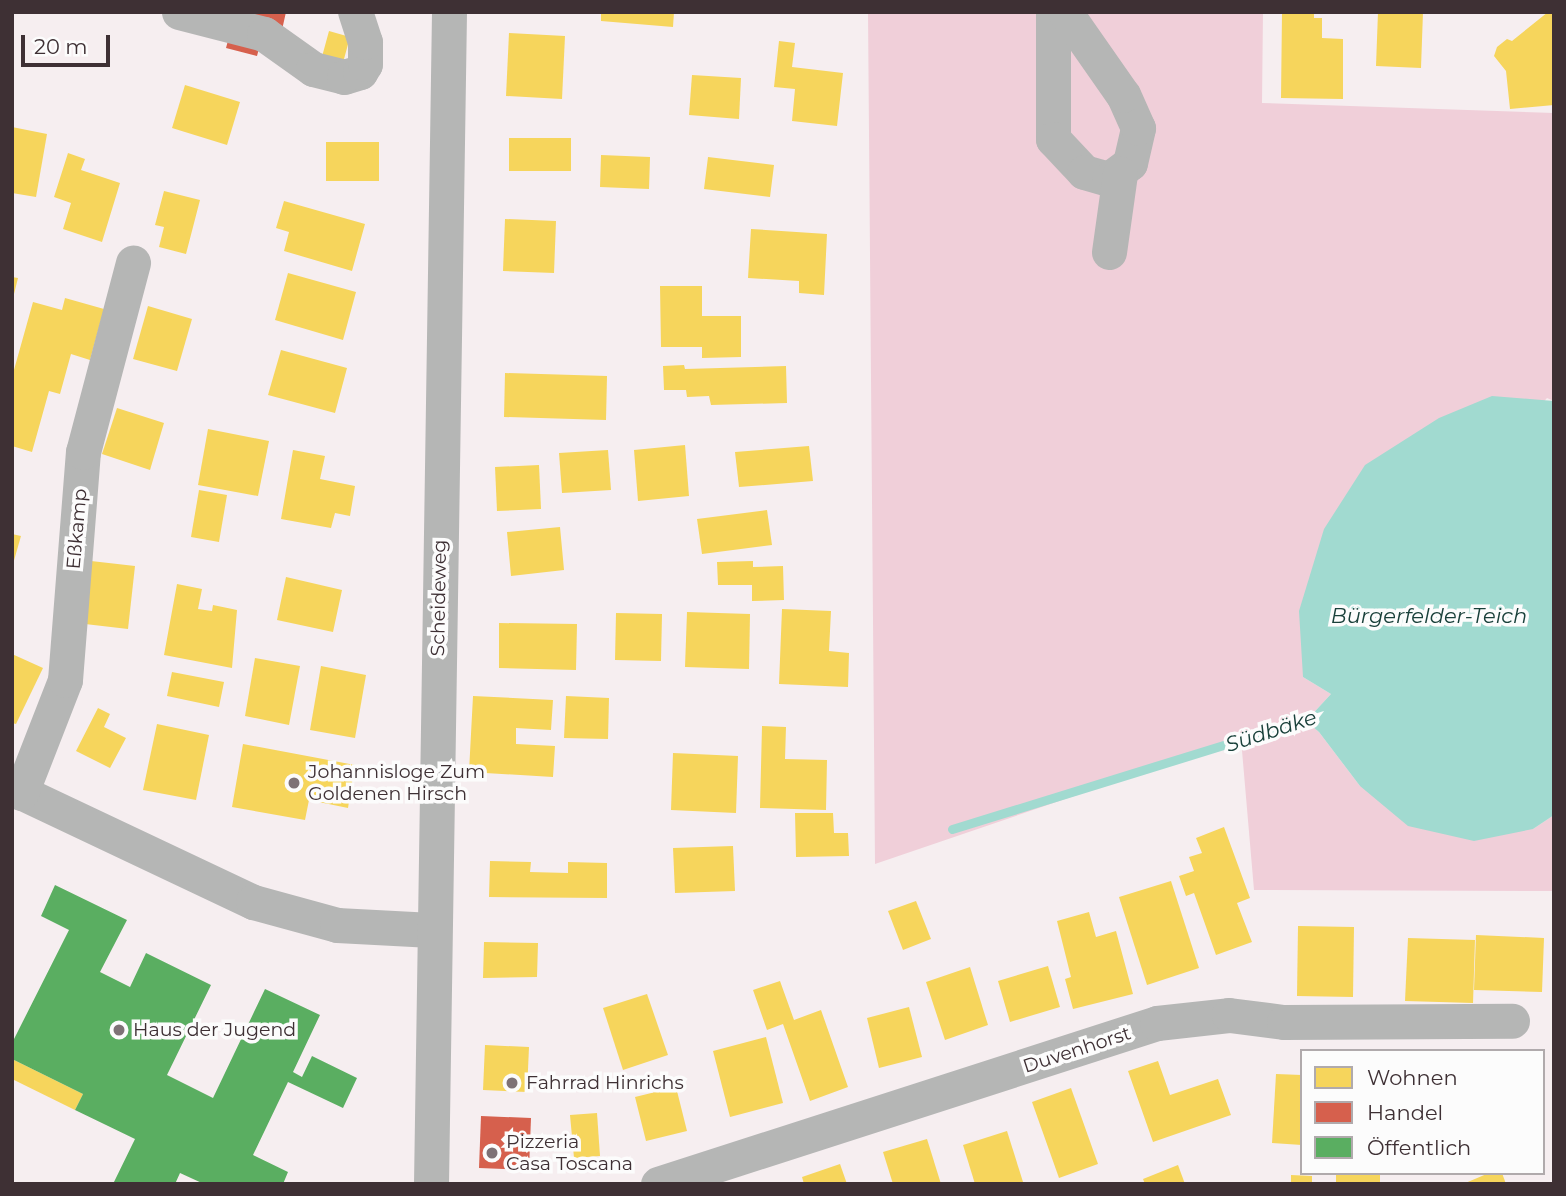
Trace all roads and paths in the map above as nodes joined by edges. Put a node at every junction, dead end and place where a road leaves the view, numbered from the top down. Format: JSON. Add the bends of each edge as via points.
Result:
{"nodes":[{"id":1,"x":179,"y":12,"type":"edge"},
{"id":2,"x":355,"y":12,"type":"edge"},
{"id":3,"x":449,"y":12,"type":"edge"},
{"id":4,"x":1053,"y":12,"type":"edge"},
{"id":5,"x":1065,"y":12,"type":"edge"},
{"id":6,"x":1120,"y":174,"type":"junction"},
{"id":7,"x":1109,"y":252,"type":"dead end"},
{"id":8,"x":134,"y":263,"type":"dead end"},
{"id":9,"x":17,"y":790,"type":"edge"},
{"id":10,"x":432,"y":930,"type":"junction"},
{"id":11,"x":1512,"y":1021,"type":"dead end"},
{"id":12,"x":431,"y":1184,"type":"edge"},
{"id":13,"x":658,"y":1184,"type":"edge"}],
"edges":[{"from":1,"to":2,"type":"street","via":[[264,34],[313,69],[344,78],[360,72],[365,64],[365,42]]},
{"from":3,"to":10,"type":"street","name":"Scheideweg"},
{"from":4,"to":6,"type":"street","via":[[1053,139],[1084,172],[1110,179]]},
{"from":5,"to":6,"type":"street","via":[[1123,95],[1138,128],[1130,163]]},
{"from":6,"to":7,"type":"street"},
{"from":8,"to":9,"type":"street","name":"Eßkamp","via":[[83,452],[65,680]]},
{"from":9,"to":10,"type":"street","name":"Eßkamp","via":[[253,902],[337,925]]},
{"from":10,"to":12,"type":"street","name":"Scheideweg"},
{"from":11,"to":13,"type":"street","name":"Duvenhorst","via":[[1284,1022],[1228,1015],[1157,1023]]}]}
